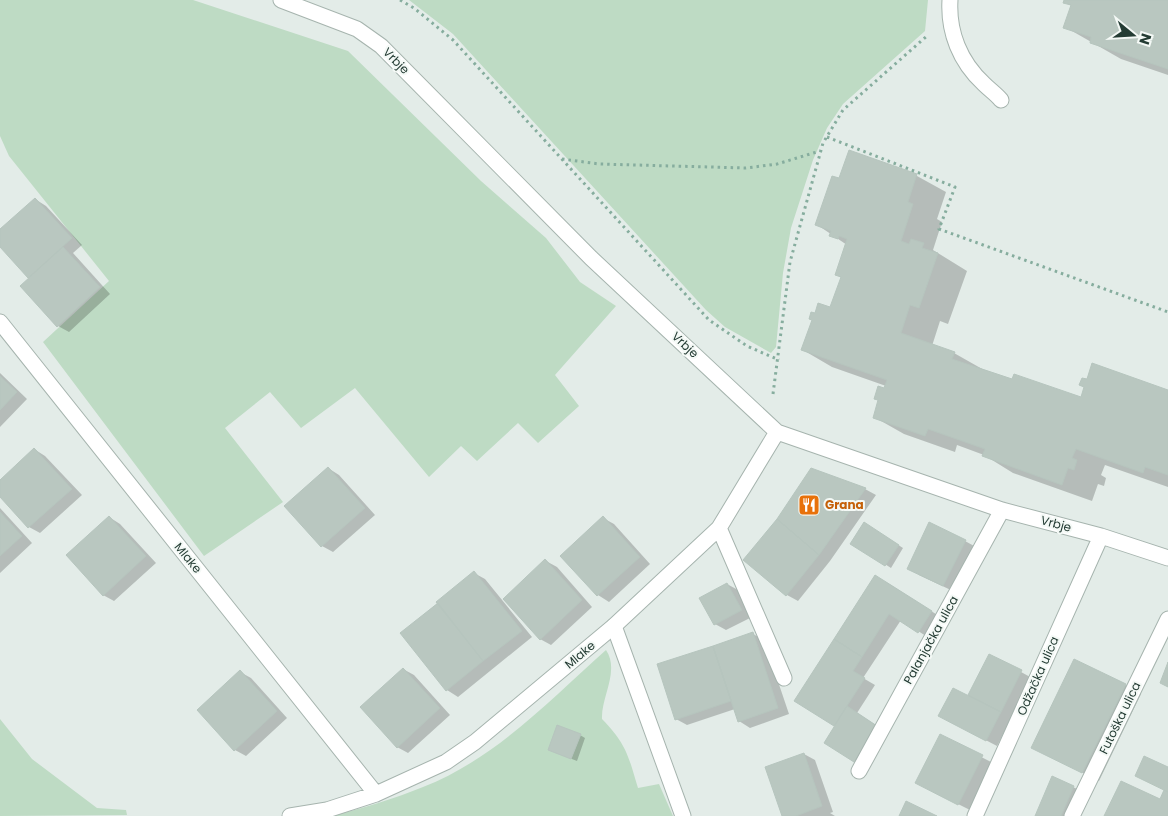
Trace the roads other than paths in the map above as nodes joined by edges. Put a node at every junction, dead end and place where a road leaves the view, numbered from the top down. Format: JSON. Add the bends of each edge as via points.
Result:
{"nodes":[{"id":1,"x":281,"y":0,"type":"edge"},
{"id":2,"x":950,"y":0,"type":"edge"},
{"id":3,"x":1001,"y":100,"type":"dead end"},
{"id":4,"x":0,"y":322,"type":"edge"},
{"id":5,"x":777,"y":432,"type":"junction"},
{"id":6,"x":1002,"y":510,"type":"junction"},
{"id":7,"x":719,"y":528,"type":"junction"},
{"id":8,"x":1101,"y":536,"type":"junction"},
{"id":9,"x":1168,"y":558,"type":"edge"},
{"id":10,"x":1168,"y":619,"type":"edge"},
{"id":11,"x":614,"y":626,"type":"junction"},
{"id":12,"x":784,"y":678,"type":"dead end"},
{"id":13,"x":859,"y":770,"type":"dead end"},
{"id":14,"x":376,"y":794,"type":"junction"},
{"id":15,"x":290,"y":816,"type":"edge"},
{"id":16,"x":683,"y":816,"type":"edge"},
{"id":17,"x":975,"y":816,"type":"edge"},
{"id":18,"x":1072,"y":816,"type":"edge"}],
"edges":[{"from":1,"to":5,"type":"street","name":"Vrbje","via":[[357,29],[382,46],[591,258]]},
{"from":2,"to":3,"type":"street","via":[[953,38],[967,64]]},
{"from":4,"to":14,"type":"street","name":"Mlake"},
{"from":5,"to":6,"type":"street","name":"Vrbje"},
{"from":5,"to":7,"type":"street","name":"Mlake"},
{"from":6,"to":8,"type":"street","name":"Vrbje"},
{"from":6,"to":13,"type":"street","name":"Palanjačka ulica"},
{"from":7,"to":11,"type":"street","name":"Mlake"},
{"from":7,"to":12,"type":"street"},
{"from":8,"to":9,"type":"street","name":"Vrbje"},
{"from":8,"to":17,"type":"street","name":"Odžačka ulica"},
{"from":10,"to":18,"type":"street","name":"Futoška ulica"},
{"from":11,"to":14,"type":"street","name":"Mlake","via":[[475,742],[446,762]]},
{"from":11,"to":16,"type":"street"},
{"from":14,"to":15,"type":"street","name":"Mlake","via":[[327,810]]}]}
